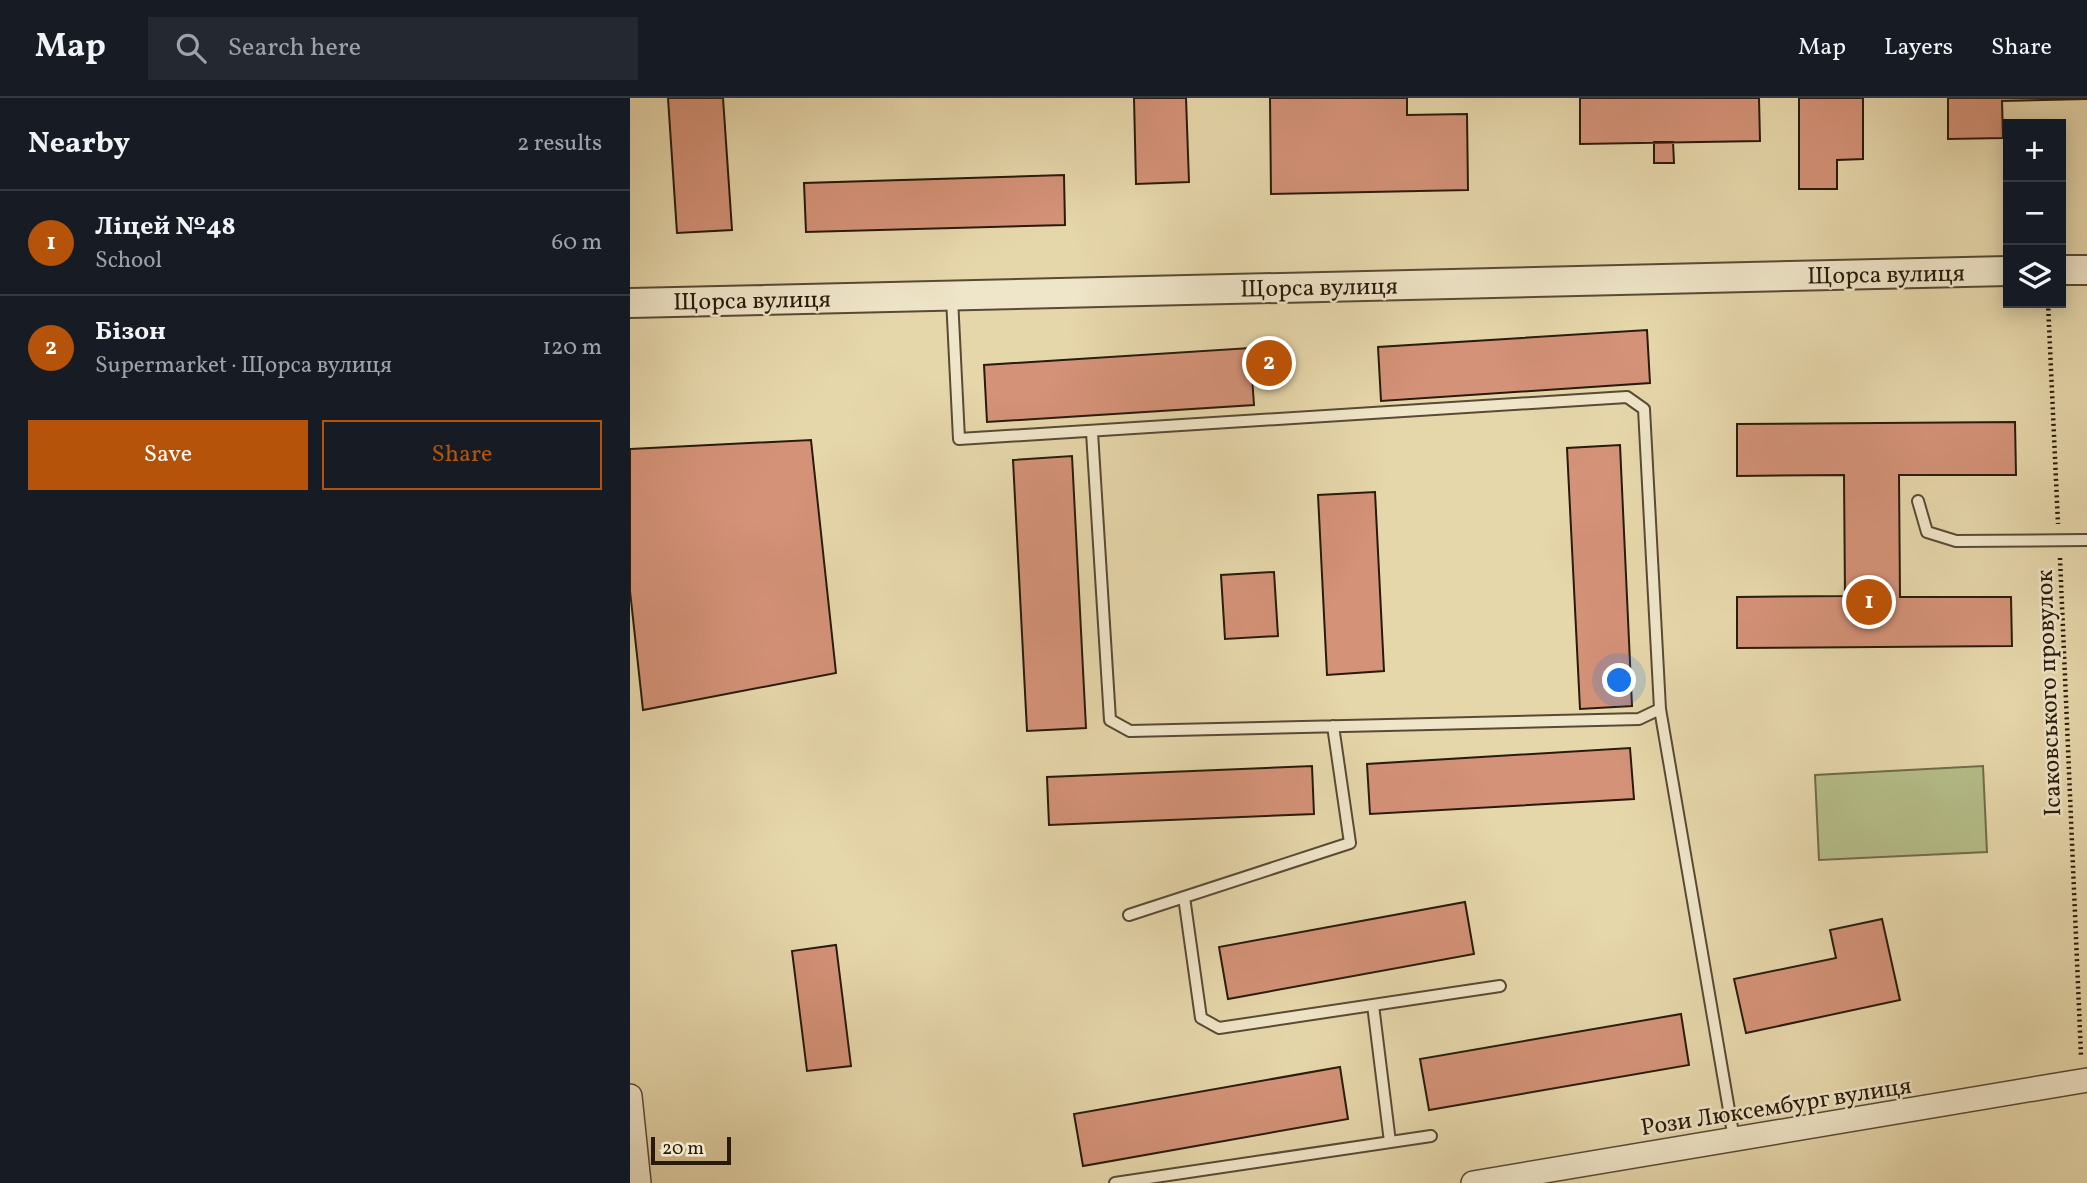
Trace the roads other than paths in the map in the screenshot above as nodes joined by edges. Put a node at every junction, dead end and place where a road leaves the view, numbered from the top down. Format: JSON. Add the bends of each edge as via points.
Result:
{"nodes":[{"id":1,"x":2066,"y":270,"type":"edge"},
{"id":2,"x":2087,"y":270,"type":"edge"},
{"id":3,"x":2003,"y":271,"type":"edge"},
{"id":4,"x":952,"y":295,"type":"junction"},
{"id":5,"x":630,"y":303,"type":"edge"},
{"id":6,"x":1092,"y":432,"type":"junction"},
{"id":7,"x":1918,"y":501,"type":"dead end"},
{"id":8,"x":2087,"y":540,"type":"edge"},
{"id":9,"x":1660,"y":709,"type":"junction"},
{"id":10,"x":1333,"y":726,"type":"junction"},
{"id":11,"x":1184,"y":897,"type":"junction"},
{"id":12,"x":1129,"y":915,"type":"dead end"},
{"id":13,"x":1500,"y":986,"type":"dead end"},
{"id":14,"x":1373,"y":1005,"type":"junction"},
{"id":15,"x":2084,"y":1081,"type":"edge"},
{"id":16,"x":630,"y":1096,"type":"edge"},
{"id":17,"x":1431,"y":1136,"type":"dead end"},
{"id":18,"x":1734,"y":1139,"type":"junction"},
{"id":19,"x":1390,"y":1142,"type":"junction"},
{"id":20,"x":639,"y":1183,"type":"edge"},
{"id":21,"x":1115,"y":1183,"type":"edge"},
{"id":22,"x":1473,"y":1183,"type":"edge"}],
"edges":[{"from":1,"to":2,"type":"street"},
{"from":3,"to":4,"type":"street","name":"Щорса вулиця"},
{"from":4,"to":5,"type":"street","name":"Щорса вулиця"},
{"from":4,"to":6,"type":"lane","via":[[959,439]]},
{"from":6,"to":9,"type":"lane","via":[[1627,397],[1644,409]]},
{"from":6,"to":10,"type":"lane","via":[[1110,720],[1130,731]]},
{"from":7,"to":8,"type":"lane","via":[[1927,532],[1956,541]]},
{"from":9,"to":10,"type":"lane","via":[[1639,719]]},
{"from":9,"to":18,"type":"lane"},
{"from":10,"to":11,"type":"lane","via":[[1350,843]]},
{"from":11,"to":12,"type":"lane"},
{"from":11,"to":14,"type":"lane","via":[[1201,1018],[1219,1028]]},
{"from":13,"to":14,"type":"lane"},
{"from":14,"to":19,"type":"lane"},
{"from":15,"to":18,"type":"street","name":"Рози Люксембург вулиця"},
{"from":16,"to":20,"type":"street"},
{"from":17,"to":19,"type":"lane"},
{"from":18,"to":22,"type":"street","name":"Рози Люксембург вулиця"},
{"from":19,"to":21,"type":"lane"}]}
